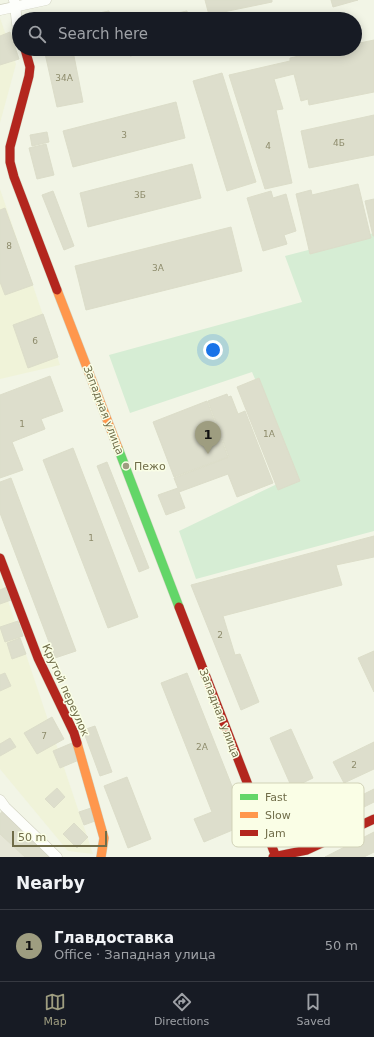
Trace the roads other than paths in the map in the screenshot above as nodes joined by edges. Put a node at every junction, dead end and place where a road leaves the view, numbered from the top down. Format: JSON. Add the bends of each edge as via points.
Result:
{"nodes":[{"id":1,"x":46,"y":0,"type":"edge"},
{"id":2,"x":15,"y":3,"type":"edge"},
{"id":3,"x":0,"y":10,"type":"edge"},
{"id":4,"x":27,"y":56,"type":"edge"},
{"id":5,"x":0,"y":558,"type":"edge"},
{"id":6,"x":247,"y":783,"type":"edge"},
{"id":7,"x":0,"y":800,"type":"edge"},
{"id":8,"x":374,"y":819,"type":"edge"},
{"id":9,"x":364,"y":824,"type":"edge"},
{"id":10,"x":271,"y":847,"type":"edge"},
{"id":11,"x":313,"y":847,"type":"edge"},
{"id":12,"x":57,"y":857,"type":"edge"},
{"id":13,"x":101,"y":857,"type":"edge"},
{"id":14,"x":275,"y":857,"type":"edge"}],
"edges":[{"from":1,"to":2,"type":"street"},
{"from":2,"to":3,"type":"street"},
{"from":4,"to":6,"type":"street","name":"Западная улица","via":[[29,76],[10,147],[14,177]]},
{"from":5,"to":13,"type":"street","name":"Крутой переулок","via":[[38,658],[74,733],[104,838]]},
{"from":7,"to":12,"type":"street"},
{"from":8,"to":9,"type":"street"},
{"from":10,"to":14,"type":"street","name":"Западная улица"},
{"from":11,"to":14,"type":"street"}]}
